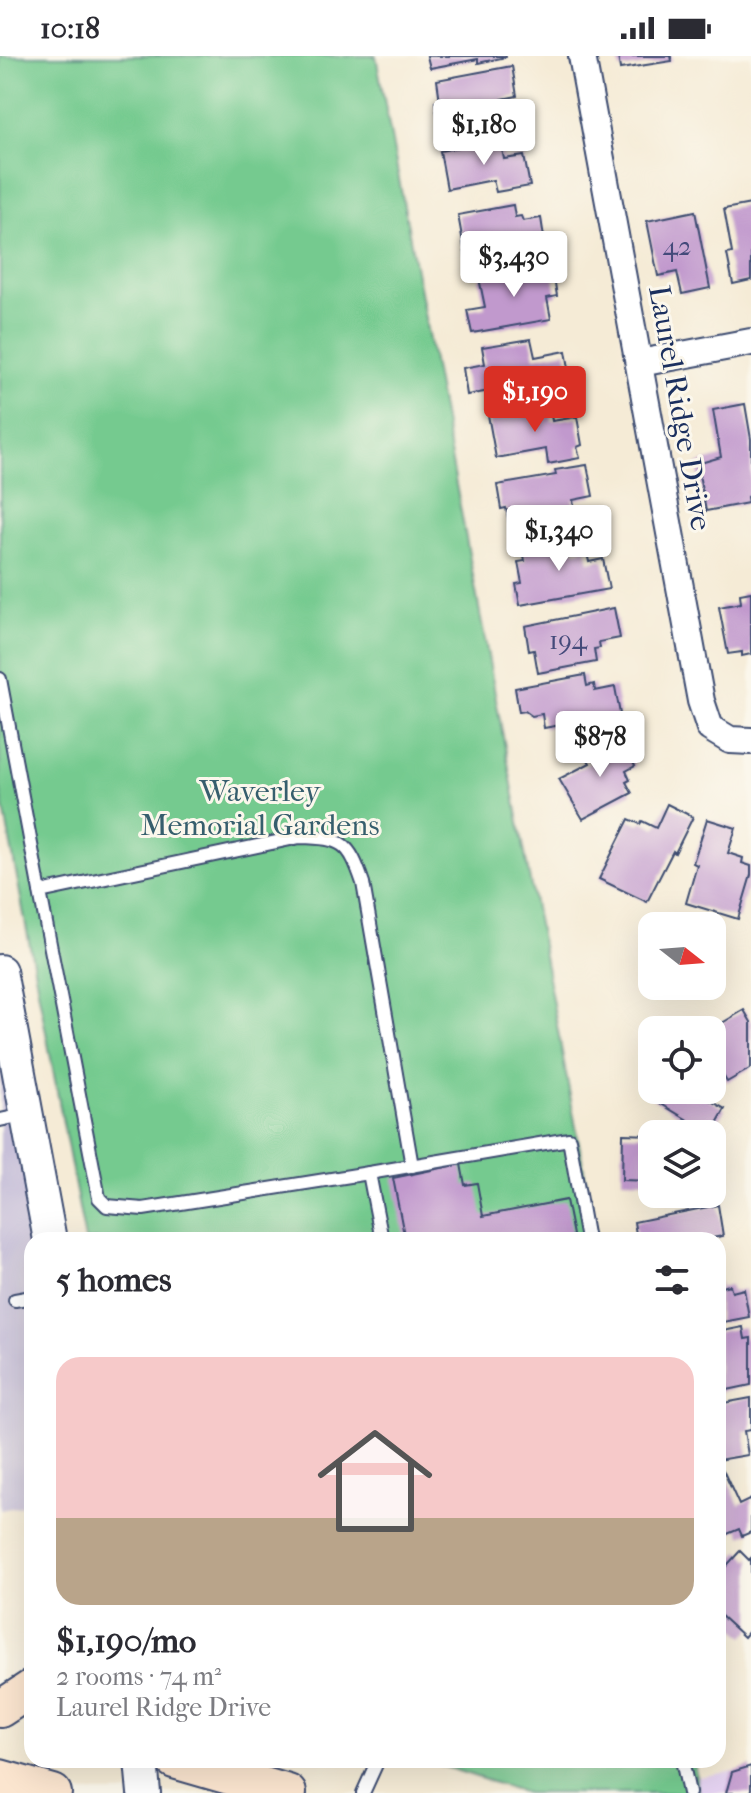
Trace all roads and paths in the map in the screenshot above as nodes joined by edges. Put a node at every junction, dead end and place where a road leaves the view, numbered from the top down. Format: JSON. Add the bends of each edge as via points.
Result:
{"nodes":[{"id":1,"x":582,"y":56,"type":"edge"},
{"id":2,"x":751,"y":342,"type":"edge"},
{"id":3,"x":640,"y":363,"type":"junction"},
{"id":4,"x":0,"y":679,"type":"edge"},
{"id":5,"x":751,"y":741,"type":"edge"},
{"id":6,"x":40,"y":892,"type":"junction"},
{"id":7,"x":0,"y":971,"type":"edge"},
{"id":8,"x":13,"y":1117,"type":"edge"},
{"id":9,"x":412,"y":1166,"type":"junction"},
{"id":10,"x":369,"y":1173,"type":"junction"},
{"id":11,"x":48,"y":1232,"type":"edge"},
{"id":12,"x":380,"y":1232,"type":"edge"},
{"id":13,"x":586,"y":1232,"type":"edge"},
{"id":14,"x":24,"y":1298,"type":"edge"},
{"id":15,"x":15,"y":1300,"type":"dead end"},
{"id":16,"x":24,"y":1694,"type":"edge"},
{"id":17,"x":0,"y":1710,"type":"edge"},
{"id":18,"x":24,"y":1717,"type":"edge"},
{"id":19,"x":142,"y":1768,"type":"edge"},
{"id":20,"x":202,"y":1768,"type":"edge"},
{"id":21,"x":374,"y":1768,"type":"edge"},
{"id":22,"x":684,"y":1768,"type":"edge"},
{"id":23,"x":0,"y":1778,"type":"edge"},
{"id":24,"x":53,"y":1793,"type":"edge"},
{"id":25,"x":144,"y":1793,"type":"edge"},
{"id":26,"x":288,"y":1793,"type":"edge"},
{"id":27,"x":363,"y":1793,"type":"edge"},
{"id":28,"x":689,"y":1793,"type":"edge"}],
"edges":[{"from":1,"to":3,"type":"street","name":"Laurel Ridge Drive"},
{"from":2,"to":3,"type":"street"},
{"from":3,"to":5,"type":"street","name":"Laurel Ridge Drive","via":[[701,701],[710,728],[730,740]]},
{"from":4,"to":6,"type":"lane"},
{"from":6,"to":9,"type":"lane","via":[[300,837],[328,837],[345,846],[363,883]]},
{"from":6,"to":10,"type":"lane","via":[[99,1198],[107,1206],[143,1209]]},
{"from":7,"to":8,"type":"street"},
{"from":8,"to":11,"type":"street"},
{"from":9,"to":10,"type":"lane"},
{"from":9,"to":13,"type":"lane","via":[[569,1139]]},
{"from":10,"to":12,"type":"lane"},
{"from":14,"to":15,"type":"lane"},
{"from":16,"to":17,"type":"main road"},
{"from":17,"to":18,"type":"main road"},
{"from":19,"to":25,"type":"street"},
{"from":20,"to":26,"type":"main road"},
{"from":21,"to":27,"type":"lane"},
{"from":22,"to":28,"type":"lane"},
{"from":23,"to":24,"type":"main road"}]}
